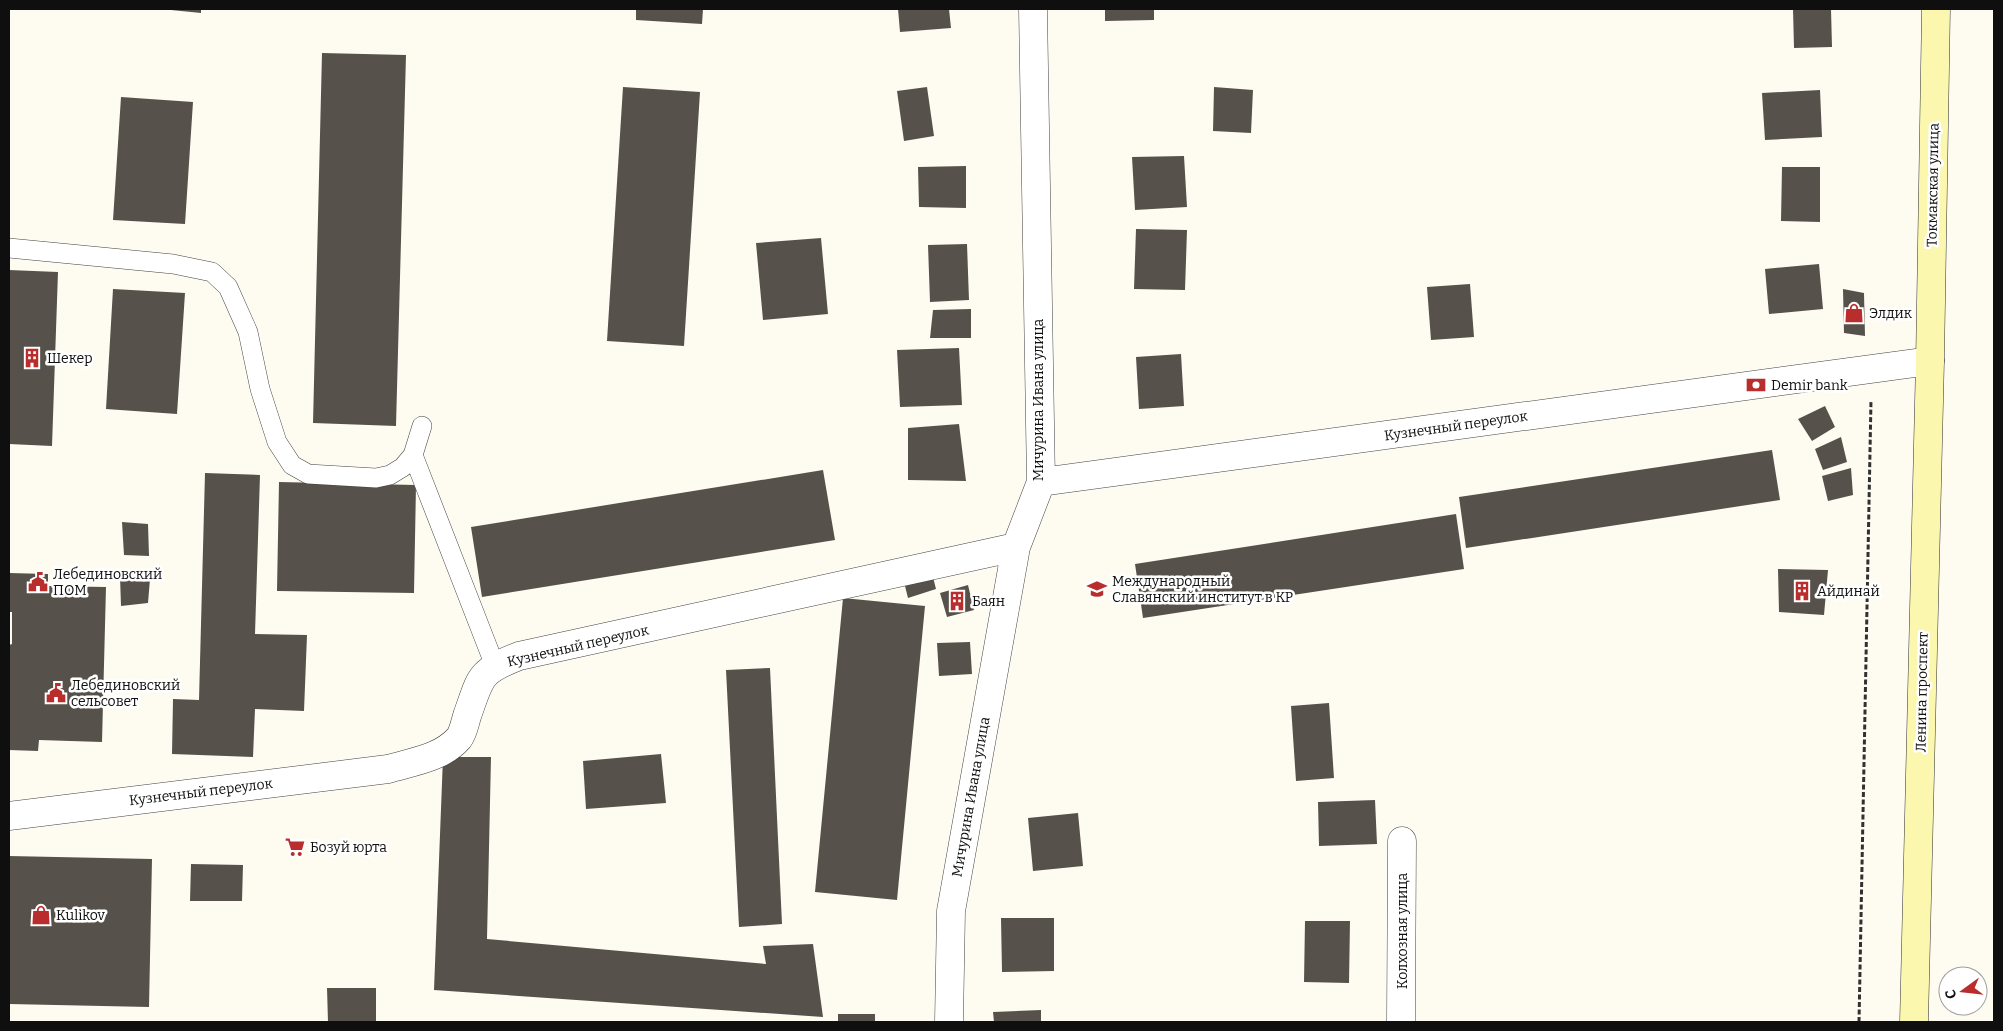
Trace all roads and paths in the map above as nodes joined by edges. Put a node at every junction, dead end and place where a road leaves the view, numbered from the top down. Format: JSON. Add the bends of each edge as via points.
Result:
{"nodes":[{"id":1,"x":1033,"y":9,"type":"edge"},
{"id":2,"x":1936,"y":9,"type":"edge"},
{"id":3,"x":9,"y":248,"type":"edge"},
{"id":4,"x":1930,"y":361,"type":"junction"},
{"id":5,"x":1871,"y":370,"type":"junction"},
{"id":6,"x":422,"y":426,"type":"dead end"},
{"id":7,"x":413,"y":455,"type":"junction"},
{"id":8,"x":1041,"y":482,"type":"junction"},
{"id":9,"x":1016,"y":548,"type":"junction"},
{"id":10,"x":495,"y":666,"type":"junction"},
{"id":11,"x":9,"y":816,"type":"edge"},
{"id":12,"x":1402,"y":840,"type":"dead end"},
{"id":13,"x":949,"y":1022,"type":"edge"},
{"id":14,"x":1401,"y":1022,"type":"edge"},
{"id":15,"x":1859,"y":1022,"type":"edge"},
{"id":16,"x":1914,"y":1022,"type":"edge"}],
"edges":[{"from":1,"to":8,"type":"street","name":"Мичурина Ивана улица"},
{"from":2,"to":4,"type":"main road","name":"Токмакская улица"},
{"from":3,"to":7,"type":"lane","via":[[173,264],[212,272],[228,288],[248,332],[260,389],[277,442],[292,465],[308,474],[376,478],[390,475],[403,467]]},
{"from":4,"to":5,"type":"street","name":"Кузнечный переулок"},
{"from":4,"to":16,"type":"main road","name":"Ленина проспект"},
{"from":5,"to":8,"type":"street","name":"Кузнечный переулок"},
{"from":5,"to":15,"type":"path"},
{"from":6,"to":7,"type":"lane"},
{"from":7,"to":10,"type":"lane"},
{"from":8,"to":9,"type":"street","name":"Мичурина Ивана улица"},
{"from":9,"to":10,"type":"street","name":"Кузнечный переулок","via":[[520,656]]},
{"from":9,"to":13,"type":"street","name":"Мичурина Ивана улица","via":[[951,911]]},
{"from":10,"to":11,"type":"street","name":"Кузнечный переулок","via":[[480,679],[460,737],[428,758],[388,769]]},
{"from":12,"to":14,"type":"street","name":"Колхозная улица"}]}
